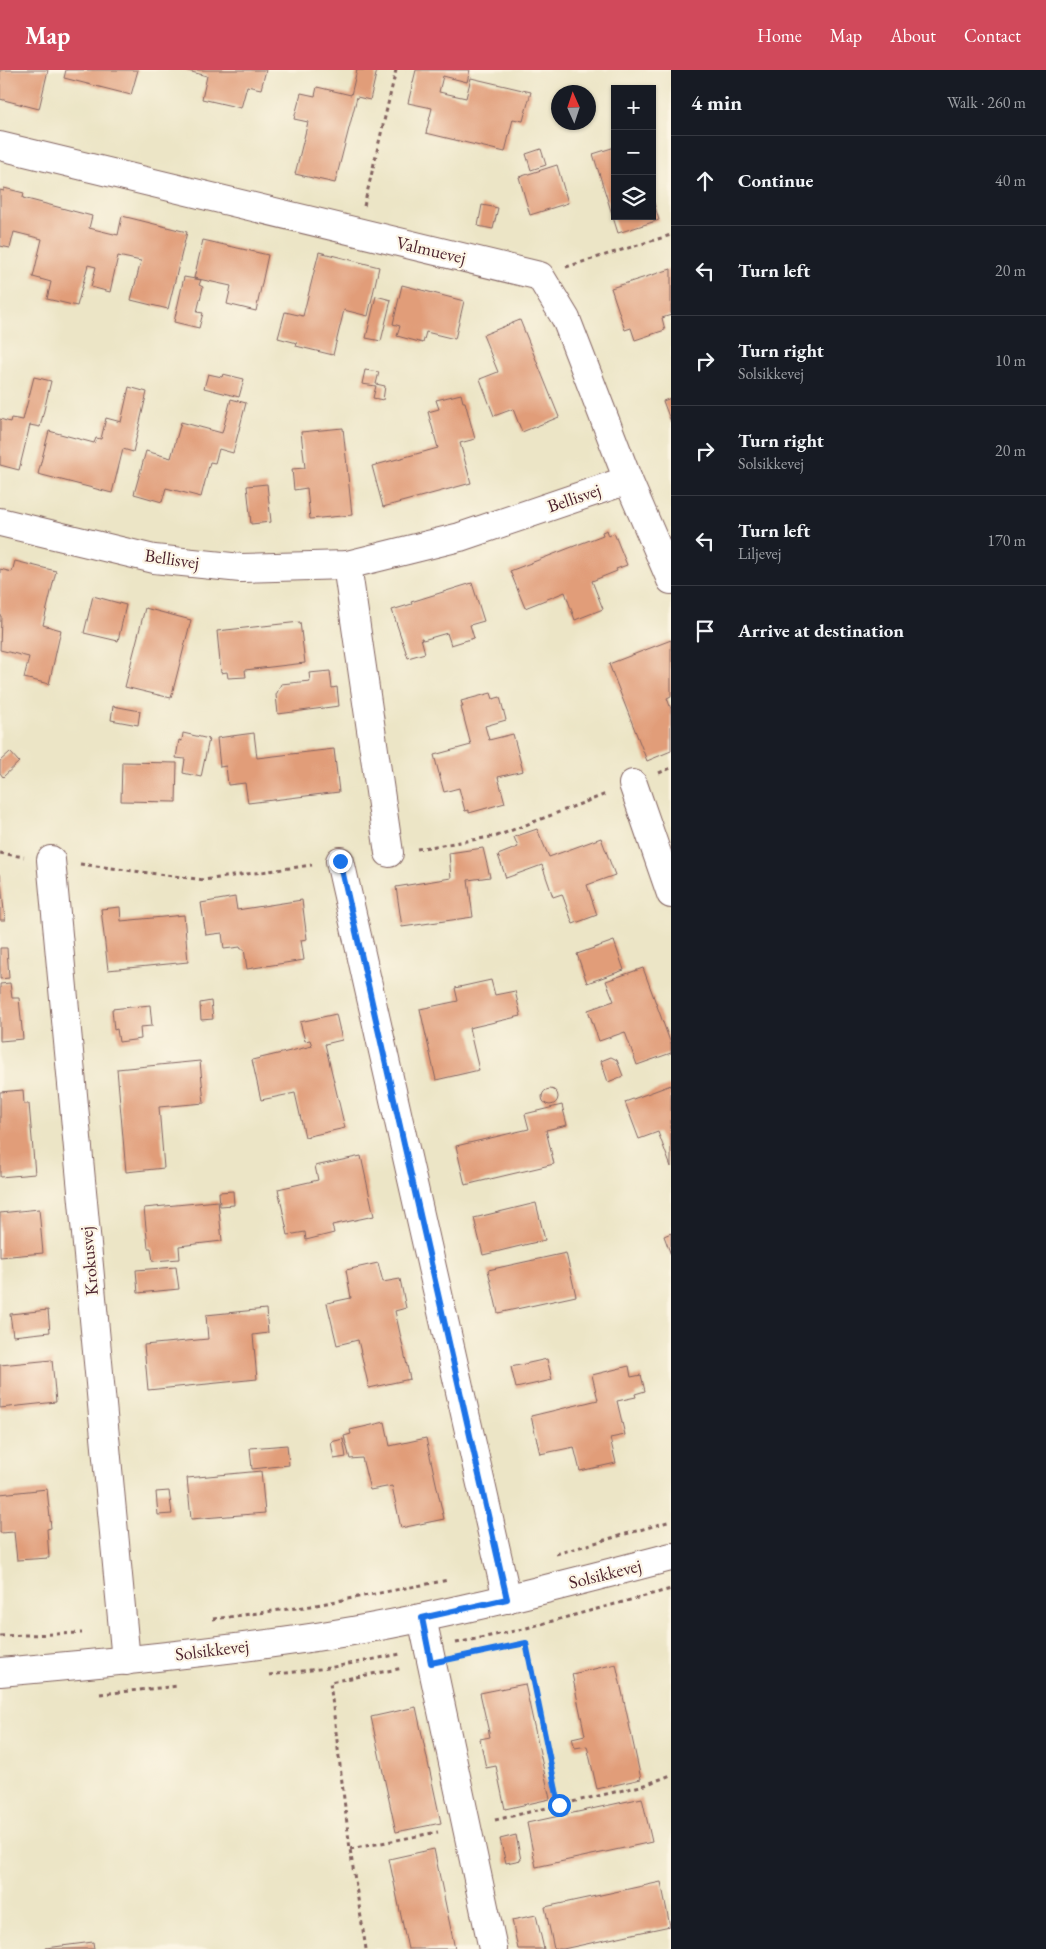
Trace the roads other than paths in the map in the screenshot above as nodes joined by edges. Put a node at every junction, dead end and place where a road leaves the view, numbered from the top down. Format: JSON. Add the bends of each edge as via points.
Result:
{"nodes":[{"id":1,"x":0,"y":146,"type":"edge"},
{"id":2,"x":628,"y":480,"type":"junction"},
{"id":3,"x":0,"y":522,"type":"edge"},
{"id":4,"x":347,"y":565,"type":"junction"},
{"id":5,"x":671,"y":580,"type":"edge"},
{"id":6,"x":633,"y":784,"type":"dead end"},
{"id":7,"x":389,"y":853,"type":"dead end"},
{"id":8,"x":51,"y":860,"type":"dead end"},
{"id":9,"x":340,"y":861,"type":"dead end"},
{"id":10,"x":671,"y":894,"type":"edge"},
{"id":11,"x":671,"y":1557,"type":"edge"},
{"id":12,"x":507,"y":1599,"type":"junction"},
{"id":13,"x":422,"y":1618,"type":"junction"},
{"id":14,"x":126,"y":1661,"type":"junction"},
{"id":15,"x":0,"y":1672,"type":"edge"},
{"id":16,"x":493,"y":1949,"type":"edge"}],
"edges":[{"from":1,"to":2,"type":"street","name":"Valmuevej","via":[[540,276],[566,319]]},
{"from":2,"to":4,"type":"street","name":"Bellisvej","via":[[460,537]]},
{"from":2,"to":5,"type":"street"},
{"from":3,"to":4,"type":"street","name":"Bellisvej","via":[[154,559],[241,568]]},
{"from":4,"to":7,"type":"street"},
{"from":6,"to":10,"type":"street"},
{"from":8,"to":14,"type":"street","name":"Krokusvej"},
{"from":9,"to":12,"type":"street"},
{"from":11,"to":12,"type":"street","name":"Solsikkevej"},
{"from":12,"to":13,"type":"street","name":"Solsikkevej"},
{"from":13,"to":14,"type":"street","name":"Solsikkevej","via":[[317,1637]]},
{"from":13,"to":16,"type":"street"},
{"from":14,"to":15,"type":"street","name":"Solsikkevej"}]}
